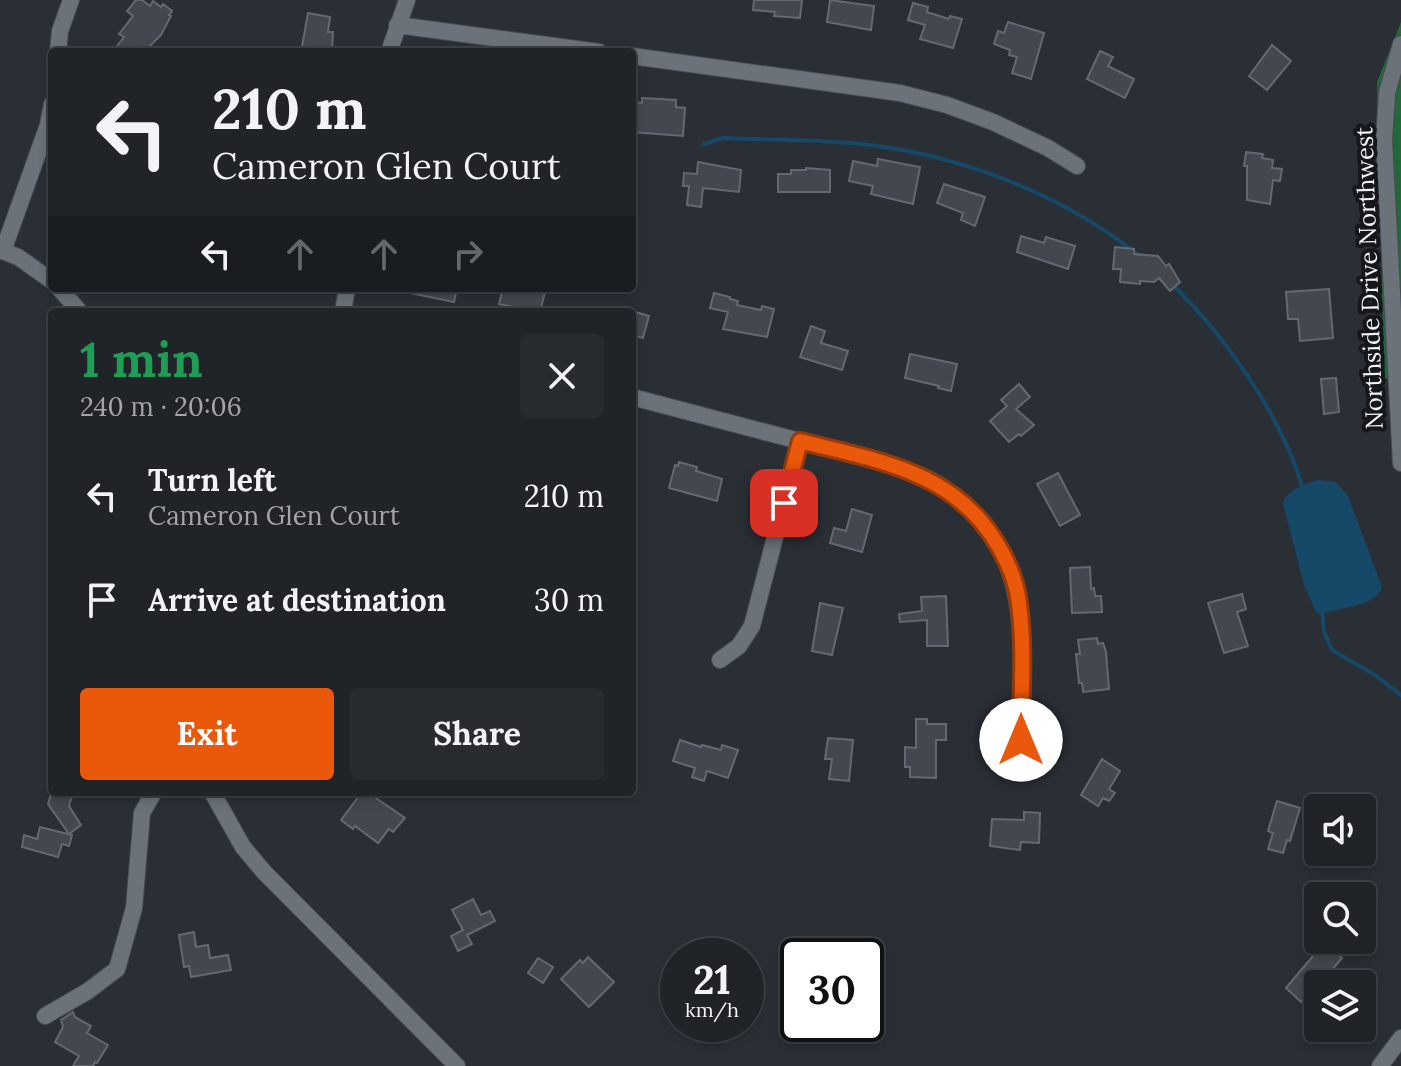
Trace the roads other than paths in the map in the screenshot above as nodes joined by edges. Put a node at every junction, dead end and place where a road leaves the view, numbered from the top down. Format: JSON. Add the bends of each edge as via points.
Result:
{"nodes":[{"id":1,"x":71,"y":0,"type":"edge"},
{"id":2,"x":407,"y":0,"type":"edge"},
{"id":3,"x":397,"y":25,"type":"junction"},
{"id":4,"x":1401,"y":44,"type":"edge"},
{"id":5,"x":58,"y":48,"type":"edge"},
{"id":6,"x":390,"y":48,"type":"edge"},
{"id":7,"x":569,"y":48,"type":"edge"},
{"id":8,"x":636,"y":57,"type":"edge"},
{"id":9,"x":48,"y":125,"type":"edge"},
{"id":10,"x":1077,"y":166,"type":"dead end"},
{"id":11,"x":2,"y":250,"type":"edge"},
{"id":12,"x":1396,"y":272,"type":"edge"},
{"id":13,"x":48,"y":278,"type":"edge"},
{"id":14,"x":62,"y":292,"type":"edge"},
{"id":15,"x":76,"y":308,"type":"edge"},
{"id":16,"x":636,"y":398,"type":"edge"},
{"id":17,"x":800,"y":441,"type":"junction"},
{"id":18,"x":1401,"y":463,"type":"edge"},
{"id":19,"x":720,"y":660,"type":"dead end"},
{"id":20,"x":1021,"y":740,"type":"dead end"},
{"id":21,"x":152,"y":796,"type":"edge"},
{"id":22,"x":214,"y":796,"type":"edge"},
{"id":23,"x":45,"y":1016,"type":"dead end"},
{"id":24,"x":1401,"y":1038,"type":"edge"},
{"id":25,"x":457,"y":1066,"type":"edge"},
{"id":26,"x":1380,"y":1066,"type":"edge"}],
"edges":[{"from":1,"to":5,"type":"street"},
{"from":2,"to":3,"type":"street"},
{"from":3,"to":6,"type":"street"},
{"from":3,"to":7,"type":"street"},
{"from":4,"to":12,"type":"street","name":"Northside Drive Northwest","via":[[1387,93],[1384,140]]},
{"from":8,"to":10,"type":"street","via":[[900,93],[993,122]]},
{"from":9,"to":11,"type":"street"},
{"from":11,"to":13,"type":"street"},
{"from":12,"to":18,"type":"street","name":"Northside Drive Northwest"},
{"from":14,"to":15,"type":"street"},
{"from":16,"to":17,"type":"street"},
{"from":17,"to":19,"type":"street","via":[[752,626],[739,646]]},
{"from":17,"to":20,"type":"street","via":[[928,479],[961,499],[988,528],[1008,563],[1019,601]]},
{"from":21,"to":23,"type":"street","via":[[142,813],[134,908],[117,969]]},
{"from":22,"to":25,"type":"street","via":[[264,872]]},
{"from":24,"to":26,"type":"street"}]}
